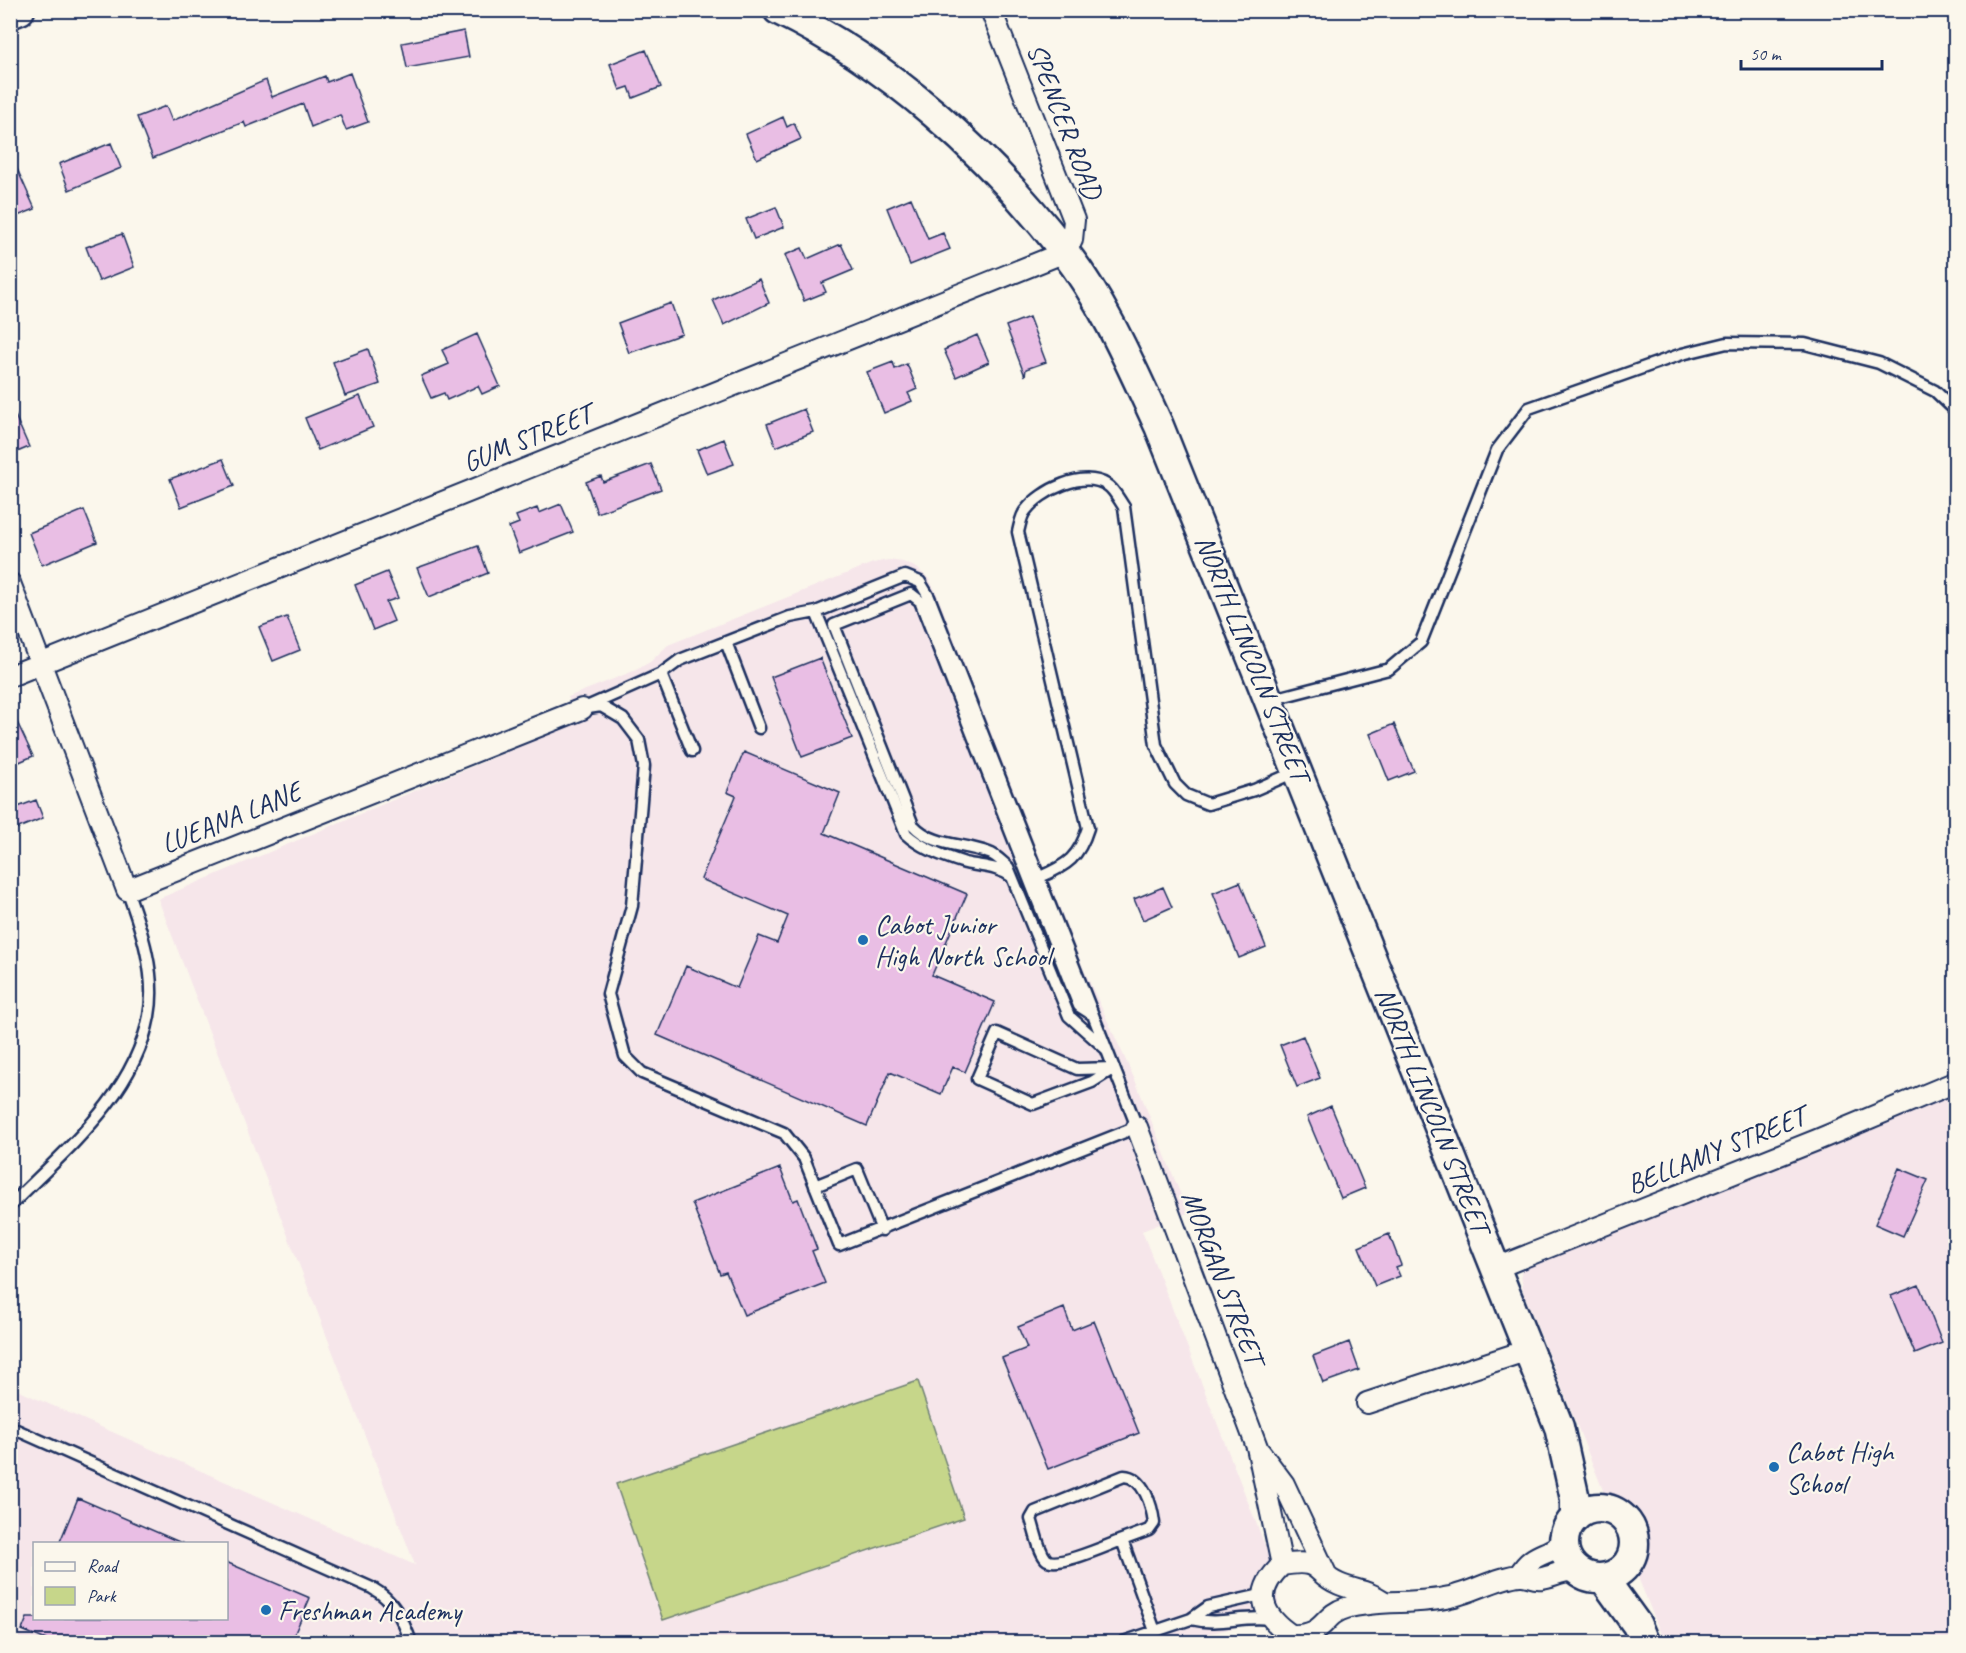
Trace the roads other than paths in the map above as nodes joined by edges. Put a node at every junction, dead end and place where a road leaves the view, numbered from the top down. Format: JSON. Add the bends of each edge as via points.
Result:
{"nodes":[{"id":1,"x":20,"y":10,"type":"edge"},
{"id":2,"x":778,"y":10,"type":"edge"},
{"id":3,"x":991,"y":10,"type":"edge"},
{"id":4,"x":10,"y":14,"type":"edge"},
{"id":5,"x":1065,"y":252,"type":"junction"},
{"id":6,"x":1956,"y":411,"type":"edge"},
{"id":7,"x":10,"y":583,"type":"edge"},
{"id":8,"x":816,"y":612,"type":"junction"},
{"id":9,"x":726,"y":642,"type":"junction"},
{"id":10,"x":41,"y":664,"type":"junction"},
{"id":11,"x":661,"y":674,"type":"junction"},
{"id":12,"x":10,"y":676,"type":"edge"},
{"id":13,"x":1269,"y":700,"type":"junction"},
{"id":14,"x":582,"y":709,"type":"junction"},
{"id":15,"x":759,"y":728,"type":"dead end"},
{"id":16,"x":693,"y":751,"type":"dead end"},
{"id":17,"x":1298,"y":771,"type":"junction"},
{"id":18,"x":1040,"y":877,"type":"junction"},
{"id":19,"x":1014,"y":878,"type":"junction"},
{"id":20,"x":127,"y":890,"type":"junction"},
{"id":21,"x":1093,"y":1015,"type":"junction"},
{"id":22,"x":1107,"y":1050,"type":"junction"},
{"id":23,"x":1114,"y":1068,"type":"junction"},
{"id":24,"x":1956,"y":1082,"type":"edge"},
{"id":25,"x":1137,"y":1127,"type":"junction"},
{"id":26,"x":815,"y":1186,"type":"junction"},
{"id":27,"x":10,"y":1206,"type":"edge"},
{"id":28,"x":882,"y":1230,"type":"junction"},
{"id":29,"x":1496,"y":1268,"type":"junction"},
{"id":30,"x":1528,"y":1350,"type":"junction"},
{"id":31,"x":1366,"y":1403,"type":"dead end"},
{"id":32,"x":10,"y":1426,"type":"edge"},
{"id":33,"x":1257,"y":1447,"type":"junction"},
{"id":34,"x":1578,"y":1522,"type":"junction"},
{"id":35,"x":1122,"y":1540,"type":"junction"},
{"id":36,"x":1282,"y":1565,"type":"junction"},
{"id":37,"x":1600,"y":1574,"type":"junction"},
{"id":38,"x":1520,"y":1575,"type":"junction"},
{"id":39,"x":1328,"y":1577,"type":"junction"},
{"id":40,"x":1265,"y":1590,"type":"junction"},
{"id":41,"x":1383,"y":1602,"type":"junction"},
{"id":42,"x":1335,"y":1613,"type":"junction"},
{"id":43,"x":1270,"y":1618,"type":"junction"},
{"id":44,"x":1191,"y":1619,"type":"junction"},
{"id":45,"x":1155,"y":1632,"type":"junction"},
{"id":46,"x":1641,"y":1634,"type":"edge"},
{"id":47,"x":1313,"y":1638,"type":"edge"},
{"id":48,"x":1292,"y":1639,"type":"edge"},
{"id":49,"x":411,"y":1642,"type":"edge"},
{"id":50,"x":1123,"y":1642,"type":"edge"}],
"edges":[{"from":1,"to":4,"type":"street"},
{"from":2,"to":5,"type":"street","name":"NORTH LINCOLN STREET","via":[[845,48],[939,117]]},
{"from":3,"to":5,"type":"street","name":"SPENCER ROAD","via":[[1074,220],[1072,240]]},
{"from":5,"to":10,"type":"street","name":"GUM STREET"},
{"from":5,"to":13,"type":"street","name":"NORTH LINCOLN STREET","via":[[1116,334],[1160,426]]},
{"from":6,"to":13,"type":"lane","via":[[1935,391],[1879,363],[1805,344],[1726,343],[1682,354],[1529,408],[1497,450],[1420,642],[1389,669]]},
{"from":7,"to":10,"type":"street"},
{"from":8,"to":9,"type":"lane","via":[[790,616]]},
{"from":8,"to":18,"type":"lane","via":[[905,576],[920,582]]},
{"from":8,"to":19,"type":"lane","via":[[906,834],[916,843],[966,863],[1001,870]]},
{"from":9,"to":11,"type":"lane","via":[[680,660]]},
{"from":9,"to":15,"type":"lane"},
{"from":10,"to":12,"type":"street","name":"GUM STREET"},
{"from":10,"to":20,"type":"street"},
{"from":11,"to":14,"type":"lane"},
{"from":11,"to":16,"type":"lane"},
{"from":13,"to":17,"type":"street","name":"NORTH LINCOLN STREET"},
{"from":14,"to":20,"type":"street","name":"LUEANA LANE"},
{"from":14,"to":26,"type":"lane","via":[[601,706],[623,719],[639,740],[644,766],[632,906],[608,994],[625,1056],[642,1072],[784,1133],[804,1158]]},
{"from":17,"to":18,"type":"lane","via":[[1208,804],[1186,795],[1175,784],[1156,745],[1124,507],[1108,485],[1076,480],[1040,495],[1024,511],[1018,532],[1088,828],[1082,847],[1064,867]]},
{"from":17,"to":29,"type":"street","name":"NORTH LINCOLN STREET"},
{"from":18,"to":21,"type":"lane"},
{"from":19,"to":21,"type":"lane","via":[[1008,867],[991,853],[933,840],[913,825],[834,625],[911,594],[920,600],[1078,1006]]},
{"from":19,"to":22,"type":"lane","via":[[1069,1016]]},
{"from":20,"to":27,"type":"lane","via":[[150,974],[150,1015],[137,1056],[114,1098]]},
{"from":21,"to":22,"type":"lane"},
{"from":22,"to":23,"type":"lane"},
{"from":23,"to":23,"type":"lane","via":[[1077,1069],[997,1033],[977,1079],[1033,1104],[1092,1082]]},
{"from":23,"to":25,"type":"lane"},
{"from":24,"to":29,"type":"street","name":"BELLAMY STREET"},
{"from":25,"to":28,"type":"lane"},
{"from":25,"to":33,"type":"street","name":"MORGAN STREET"},
{"from":26,"to":28,"type":"lane","via":[[839,1245]]},
{"from":26,"to":28,"type":"lane","via":[[857,1169]]},
{"from":29,"to":30,"type":"street","name":"NORTH LINCOLN STREET"},
{"from":30,"to":31,"type":"street"},
{"from":30,"to":34,"type":"street","name":"NORTH LINCOLN STREET","via":[[1559,1427]]},
{"from":32,"to":49,"type":"lane","via":[[372,1587],[385,1595],[402,1618]]},
{"from":33,"to":36,"type":"street","name":"MORGAN STREET"},
{"from":33,"to":39,"type":"street","name":"MORGAN STREET","via":[[1284,1484]]},
{"from":34,"to":37,"type":"street","via":[[1566,1557]]},
{"from":34,"to":37,"type":"street","via":[[1619,1515],[1631,1531],[1632,1552]]},
{"from":34,"to":38,"type":"street","via":[[1556,1548],[1528,1560]]},
{"from":35,"to":35,"type":"lane","via":[[1149,1530],[1154,1523],[1139,1481],[1132,1476],[1035,1512],[1032,1519],[1045,1558],[1051,1562],[1062,1562]]},
{"from":35,"to":45,"type":"lane"},
{"from":36,"to":39,"type":"street","via":[[1313,1565]]},
{"from":36,"to":40,"type":"street"},
{"from":37,"to":38,"type":"street","via":[[1569,1570],[1540,1579]]},
{"from":37,"to":46,"type":"street"},
{"from":38,"to":41,"type":"street","via":[[1452,1597],[1406,1604]]},
{"from":39,"to":41,"type":"street","via":[[1369,1592]]},
{"from":39,"to":42,"type":"street","name":"MORGAN STREET","via":[[1336,1592]]},
{"from":40,"to":43,"type":"street"},
{"from":40,"to":44,"type":"lane","via":[[1257,1596],[1208,1607]]},
{"from":41,"to":42,"type":"street"},
{"from":42,"to":47,"type":"street"},
{"from":43,"to":44,"type":"lane","via":[[1213,1624]]},
{"from":43,"to":48,"type":"street"},
{"from":44,"to":45,"type":"lane"},
{"from":45,"to":50,"type":"lane"},
{"from":47,"to":48,"type":"street"}]}
